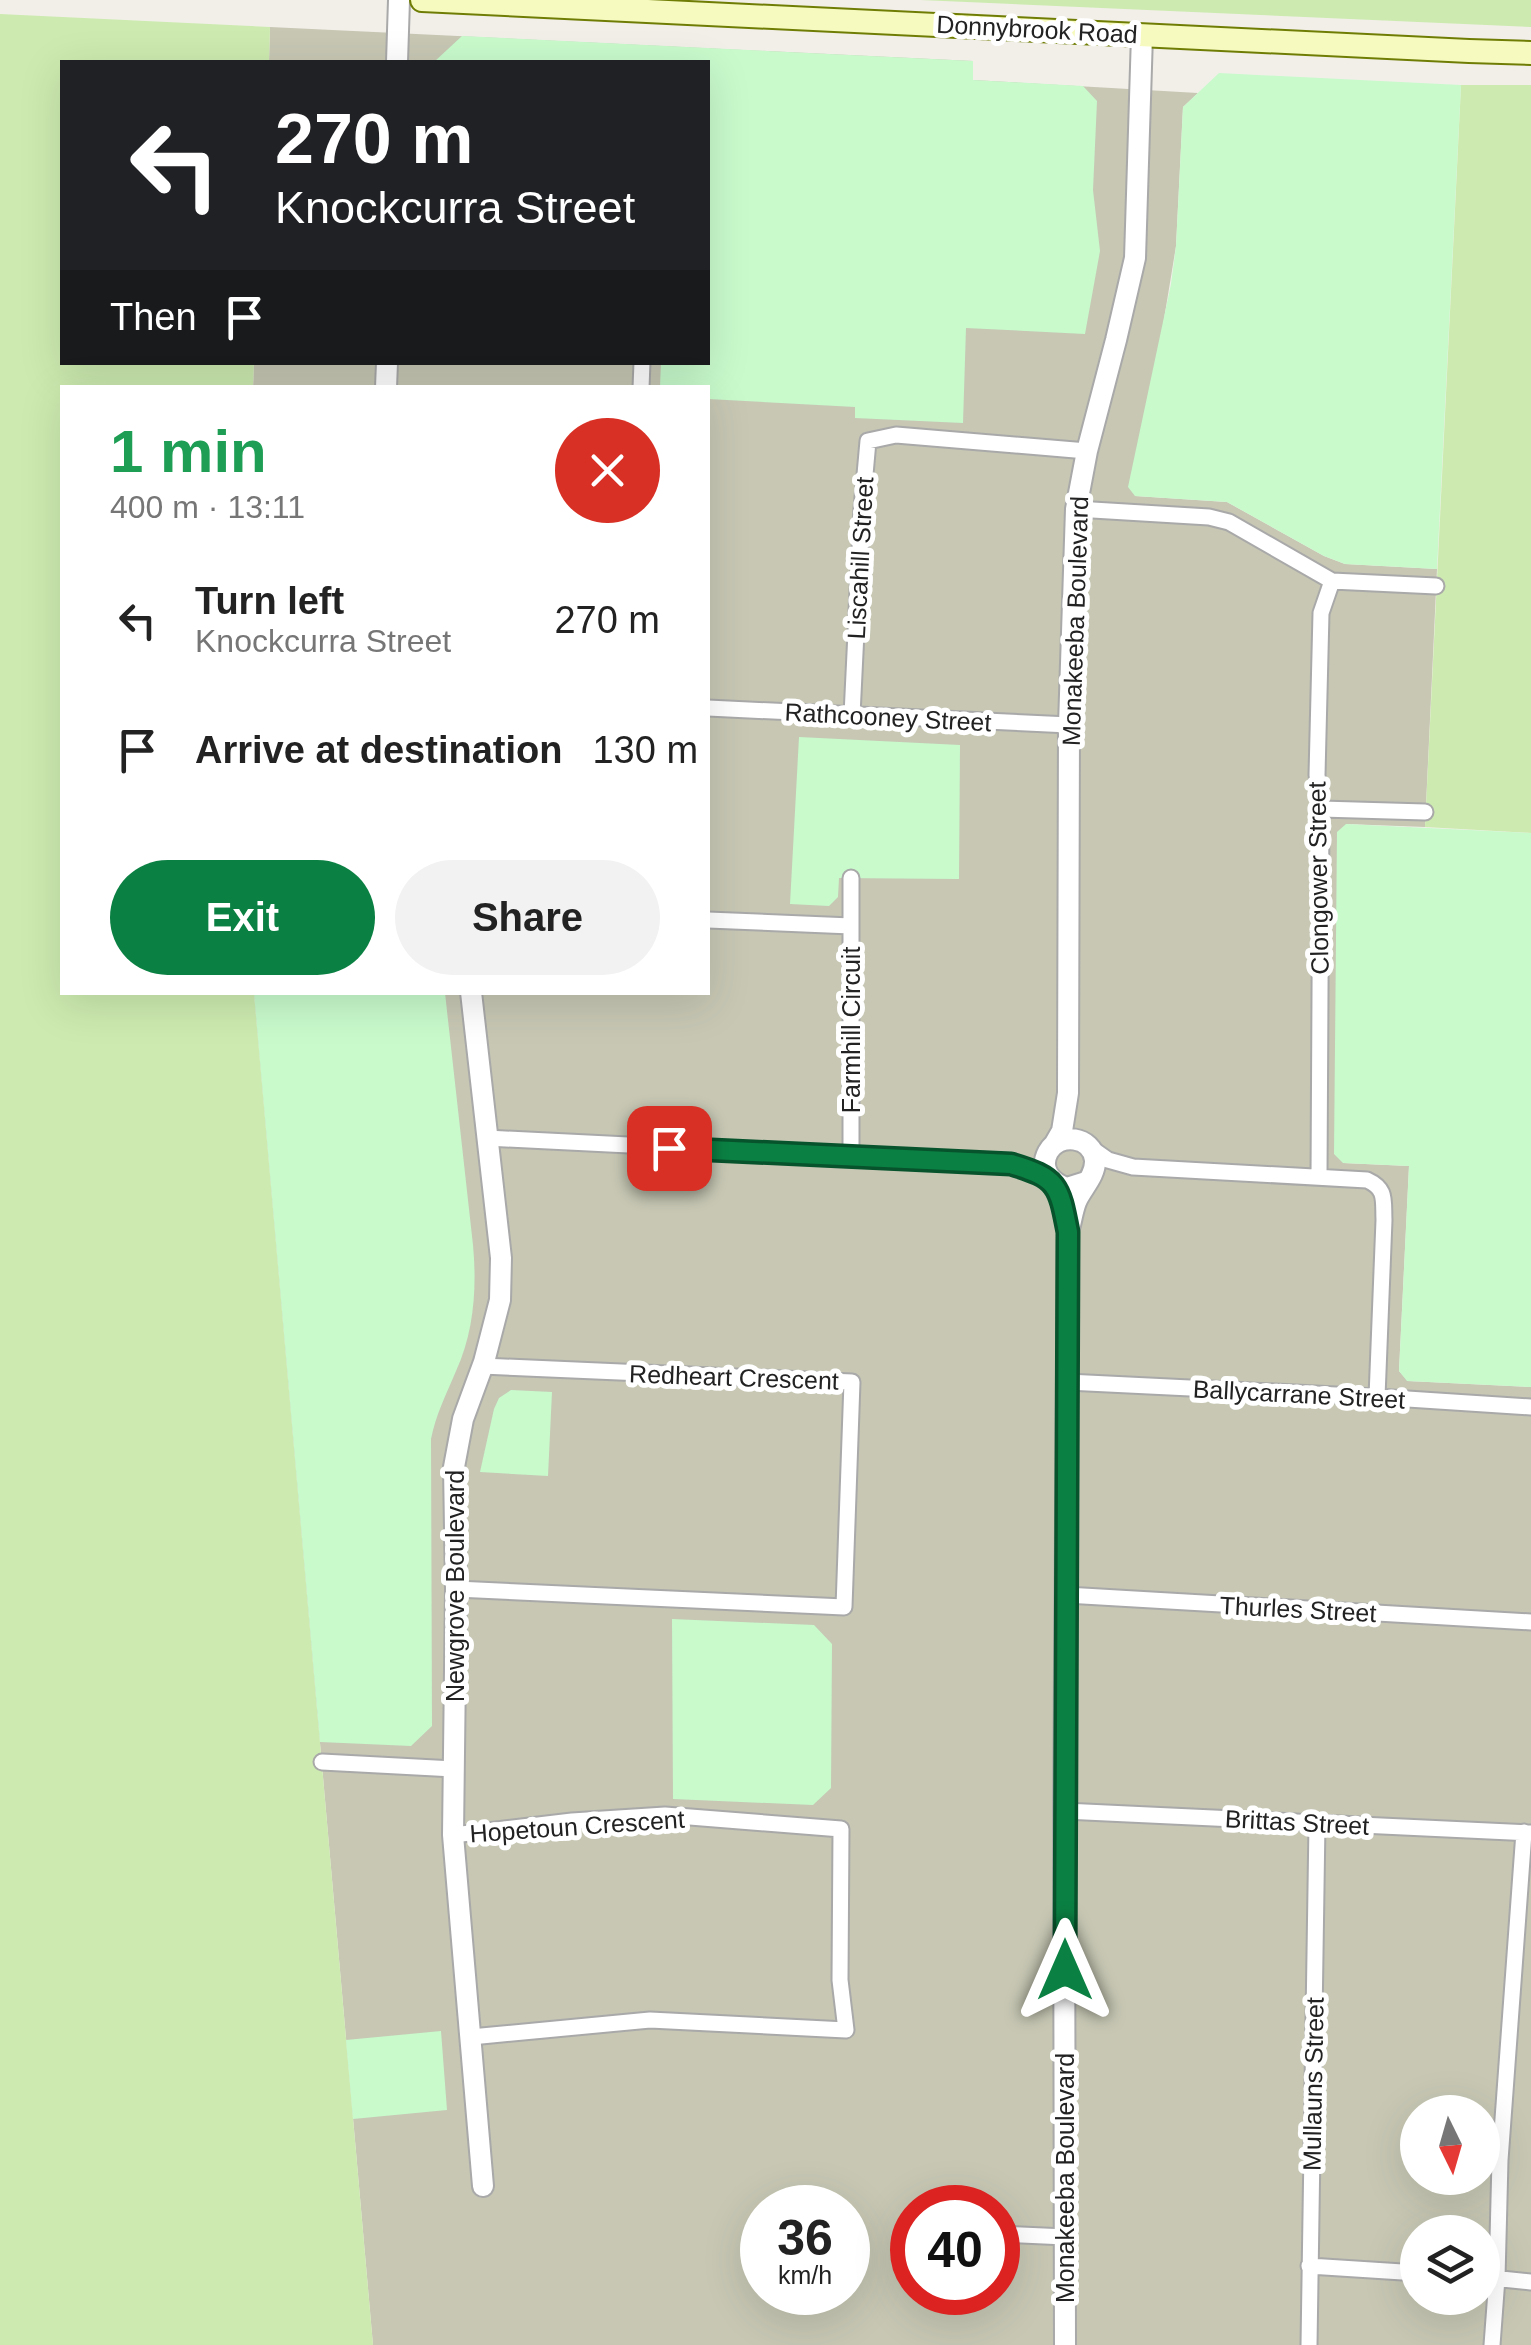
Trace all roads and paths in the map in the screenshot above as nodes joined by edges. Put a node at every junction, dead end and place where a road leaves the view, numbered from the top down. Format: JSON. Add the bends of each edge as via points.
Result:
{"nodes":[{"id":1,"x":399,"y":0,"type":"edge"},
{"id":2,"x":422,"y":0,"type":"edge"},
{"id":3,"x":1142,"y":35,"type":"junction"},
{"id":4,"x":1531,"y":52,"type":"edge"},
{"id":5,"x":397,"y":60,"type":"edge"},
{"id":6,"x":1087,"y":451,"type":"junction"},
{"id":7,"x":1076,"y":509,"type":"junction"},
{"id":8,"x":1332,"y":581,"type":"junction"},
{"id":9,"x":1436,"y":586,"type":"dead end"},
{"id":10,"x":710,"y":708,"type":"edge"},
{"id":11,"x":852,"y":716,"type":"junction"},
{"id":12,"x":1069,"y":725,"type":"junction"},
{"id":13,"x":1321,"y":809,"type":"junction"},
{"id":14,"x":1425,"y":812,"type":"dead end"},
{"id":15,"x":851,"y":878,"type":"dead end"},
{"id":16,"x":710,"y":920,"type":"edge"},
{"id":17,"x":850,"y":926,"type":"junction"},
{"id":18,"x":471,"y":995,"type":"edge"},
{"id":19,"x":1068,"y":1094,"type":"junction"},
{"id":20,"x":488,"y":1138,"type":"junction"},
{"id":21,"x":1053,"y":1145,"type":"junction"},
{"id":22,"x":1087,"y":1145,"type":"junction"},
{"id":23,"x":851,"y":1156,"type":"junction"},
{"id":24,"x":1011,"y":1164,"type":"junction"},
{"id":25,"x":1134,"y":1167,"type":"junction"},
{"id":26,"x":1319,"y":1177,"type":"junction"},
{"id":27,"x":1054,"y":1182,"type":"junction"},
{"id":28,"x":1087,"y":1182,"type":"junction"},
{"id":29,"x":1068,"y":1232,"type":"junction"},
{"id":30,"x":482,"y":1366,"type":"junction"},
{"id":31,"x":1067,"y":1382,"type":"junction"},
{"id":32,"x":1377,"y":1397,"type":"junction"},
{"id":33,"x":1531,"y":1407,"type":"edge"},
{"id":34,"x":456,"y":1589,"type":"junction"},
{"id":35,"x":1066,"y":1595,"type":"junction"},
{"id":36,"x":1531,"y":1622,"type":"edge"},
{"id":37,"x":322,"y":1762,"type":"dead end"},
{"id":38,"x":454,"y":1769,"type":"junction"},
{"id":39,"x":1064,"y":1812,"type":"junction"},
{"id":40,"x":1317,"y":1823,"type":"junction"},
{"id":41,"x":1528,"y":1832,"type":"edge"},
{"id":42,"x":453,"y":1836,"type":"junction"},
{"id":43,"x":471,"y":2037,"type":"junction"},
{"id":44,"x":483,"y":2186,"type":"dead end"},
{"id":45,"x":1495,"y":2215,"type":"edge"},
{"id":46,"x":1020,"y":2235,"type":"edge"},
{"id":47,"x":1066,"y":2238,"type":"junction"},
{"id":48,"x":1310,"y":2266,"type":"junction"},
{"id":49,"x":1400,"y":2272,"type":"edge"},
{"id":50,"x":1500,"y":2278,"type":"edge"},
{"id":51,"x":1531,"y":2282,"type":"edge"},
{"id":52,"x":1491,"y":2315,"type":"edge"},
{"id":53,"x":1064,"y":2345,"type":"edge"},
{"id":54,"x":1309,"y":2345,"type":"edge"},
{"id":55,"x":1492,"y":2345,"type":"edge"}],
"edges":[{"from":1,"to":5,"type":"street"},
{"from":2,"to":3,"type":"main road","name":"Donnybrook Road"},
{"from":3,"to":4,"type":"main road","name":"Donnybrook Road"},
{"from":3,"to":6,"type":"street","name":"Monakeeba Boulevard","via":[[1135,258]]},
{"from":6,"to":7,"type":"street","name":"Monakeeba Boulevard"},
{"from":6,"to":11,"type":"street","name":"Liscahill Street","via":[[896,434],[868,441]]},
{"from":7,"to":8,"type":"street","via":[[1229,522]]},
{"from":7,"to":12,"type":"street","name":"Monakeeba Boulevard"},
{"from":8,"to":9,"type":"street"},
{"from":8,"to":13,"type":"street","name":"Clongower Street","via":[[1321,613]]},
{"from":10,"to":11,"type":"street","name":"Rathcooney Street"},
{"from":11,"to":12,"type":"street","name":"Rathcooney Street"},
{"from":12,"to":19,"type":"street","name":"Monakeeba Boulevard"},
{"from":13,"to":14,"type":"street"},
{"from":13,"to":26,"type":"street","name":"Clongower Street"},
{"from":15,"to":17,"type":"street"},
{"from":16,"to":17,"type":"street","name":"Farmhill Circuit"},
{"from":17,"to":23,"type":"street","name":"Farmhill Circuit"},
{"from":18,"to":20,"type":"street","name":"Newgrove Boulevard"},
{"from":19,"to":21,"type":"street","name":"Monakeeba Boulevard"},
{"from":19,"to":22,"type":"street","name":"Monakeeba Boulevard"},
{"from":20,"to":23,"type":"street"},
{"from":20,"to":30,"type":"street","name":"Newgrove Boulevard","via":[[500,1300]]},
{"from":21,"to":22,"type":"street","via":[[1066,1139]]},
{"from":21,"to":24,"type":"street"},
{"from":21,"to":27,"type":"street","via":[[1045,1164]]},
{"from":22,"to":25,"type":"street"},
{"from":22,"to":28,"type":"street","via":[[1094,1167]]},
{"from":23,"to":24,"type":"street"},
{"from":24,"to":27,"type":"street"},
{"from":25,"to":26,"type":"street"},
{"from":25,"to":28,"type":"street"},
{"from":26,"to":32,"type":"street","via":[[1367,1180],[1383,1194]]},
{"from":27,"to":28,"type":"street","via":[[1067,1188]]},
{"from":27,"to":29,"type":"street","name":"Monakeeba Boulevard"},
{"from":28,"to":29,"type":"street","name":"Monakeeba Boulevard"},
{"from":29,"to":31,"type":"street","name":"Monakeeba Boulevard"},
{"from":30,"to":34,"type":"street","name":"Newgrove Boulevard","via":[[454,1466]]},
{"from":30,"to":34,"type":"street","name":"Redheart Crescent","via":[[852,1382],[844,1607]]},
{"from":31,"to":32,"type":"street","name":"Ballycarrane Street"},
{"from":31,"to":35,"type":"street","name":"Monakeeba Boulevard"},
{"from":32,"to":33,"type":"street","name":"Ballycarrane Street"},
{"from":34,"to":38,"type":"street","name":"Newgrove Boulevard"},
{"from":35,"to":36,"type":"street","name":"Thurles Street"},
{"from":35,"to":39,"type":"street","name":"Monakeeba Boulevard"},
{"from":37,"to":38,"type":"street"},
{"from":38,"to":42,"type":"street","name":"Newgrove Boulevard"},
{"from":39,"to":40,"type":"street","name":"Brittas Street"},
{"from":39,"to":47,"type":"street","name":"Monakeeba Boulevard"},
{"from":40,"to":41,"type":"street","name":"Brittas Street"},
{"from":40,"to":48,"type":"street","name":"Mullauns Street"},
{"from":41,"to":45,"type":"street"},
{"from":42,"to":43,"type":"street","name":"Newgrove Boulevard"},
{"from":42,"to":43,"type":"street","name":"Hopetoun Crescent","via":[[665,1815],[842,1829],[840,1980],[846,2030],[650,2020]]},
{"from":43,"to":44,"type":"street","name":"Newgrove Boulevard"},
{"from":46,"to":47,"type":"street"},
{"from":47,"to":53,"type":"street","name":"Monakeeba Boulevard"},
{"from":48,"to":49,"type":"street"},
{"from":48,"to":54,"type":"street","name":"Mullauns Street"},
{"from":50,"to":51,"type":"street"},
{"from":52,"to":55,"type":"street"}]}
